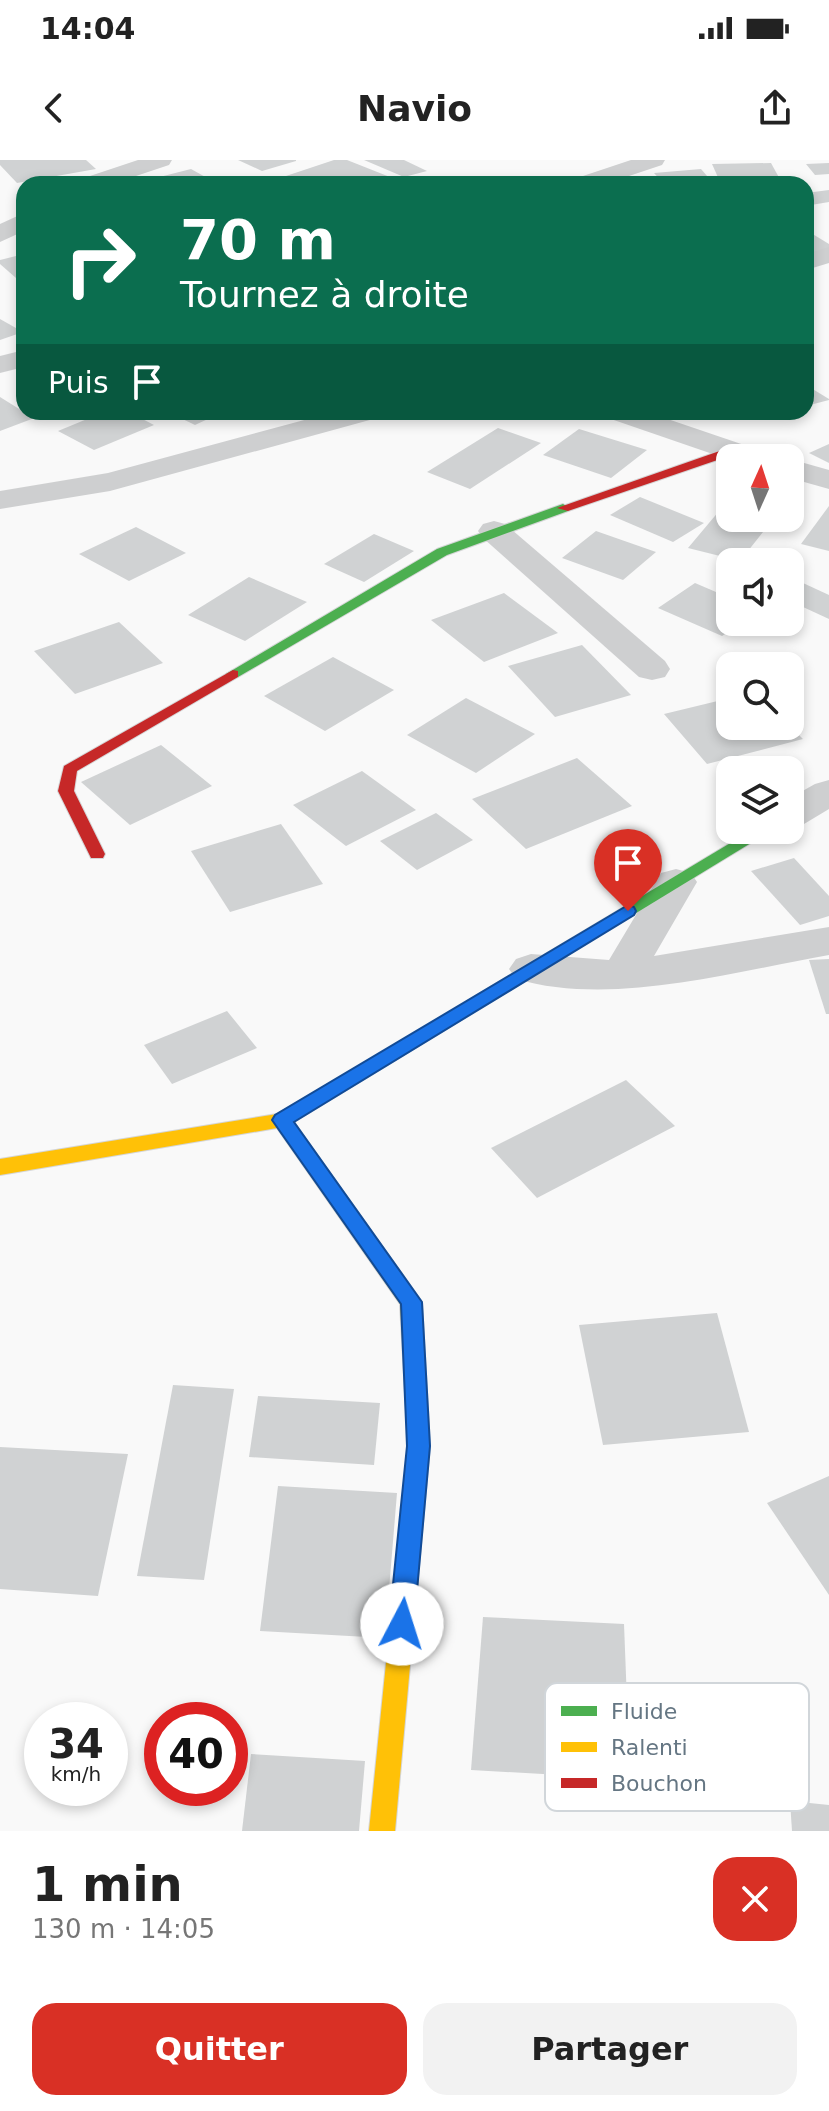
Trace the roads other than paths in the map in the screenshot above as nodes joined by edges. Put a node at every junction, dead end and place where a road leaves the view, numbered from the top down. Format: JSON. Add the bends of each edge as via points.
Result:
{"nodes":[{"id":1,"x":654,"y":160,"type":"edge"},
{"id":2,"x":143,"y":162,"type":"edge"},
{"id":3,"x":109,"y":176,"type":"edge"},
{"id":4,"x":606,"y":176,"type":"edge"},
{"id":5,"x":338,"y":420,"type":"edge"},
{"id":6,"x":641,"y":420,"type":"edge"},
{"id":7,"x":716,"y":446,"type":"edge"},
{"id":8,"x":716,"y":463,"type":"edge"},
{"id":9,"x":804,"y":472,"type":"edge"},
{"id":10,"x":829,"y":480,"type":"edge"},
{"id":11,"x":0,"y":500,"type":"edge"},
{"id":12,"x":494,"y":531,"type":"junction"},
{"id":13,"x":652,"y":669,"type":"dead end"},
{"id":14,"x":829,"y":792,"type":"edge"},
{"id":15,"x":804,"y":807,"type":"edge"},
{"id":16,"x":740,"y":844,"type":"edge"},
{"id":17,"x":97,"y":854,"type":"dead end"},
{"id":18,"x":676,"y":882,"type":"junction"},
{"id":19,"x":829,"y":941,"type":"edge"},
{"id":20,"x":531,"y":969,"type":"junction"},
{"id":21,"x":621,"y":976,"type":"junction"},
{"id":22,"x":282,"y":1120,"type":"junction"},
{"id":23,"x":0,"y":1167,"type":"edge"},
{"id":24,"x":382,"y":1831,"type":"edge"}],
"edges":[{"from":1,"to":4,"type":"street"},
{"from":2,"to":3,"type":"street"},
{"from":5,"to":11,"type":"street","via":[[110,482]]},
{"from":6,"to":7,"type":"street"},
{"from":8,"to":12,"type":"street"},
{"from":9,"to":10,"type":"street"},
{"from":12,"to":13,"type":"street"},
{"from":12,"to":17,"type":"street","via":[[442,552],[70,769],[66,791]]},
{"from":14,"to":15,"type":"street"},
{"from":16,"to":18,"type":"street"},
{"from":18,"to":20,"type":"street"},
{"from":18,"to":21,"type":"street"},
{"from":19,"to":21,"type":"street"},
{"from":20,"to":21,"type":"street"},
{"from":20,"to":22,"type":"street"},
{"from":22,"to":23,"type":"street"},
{"from":22,"to":24,"type":"street","via":[[411,1302],[419,1446]]}]}
